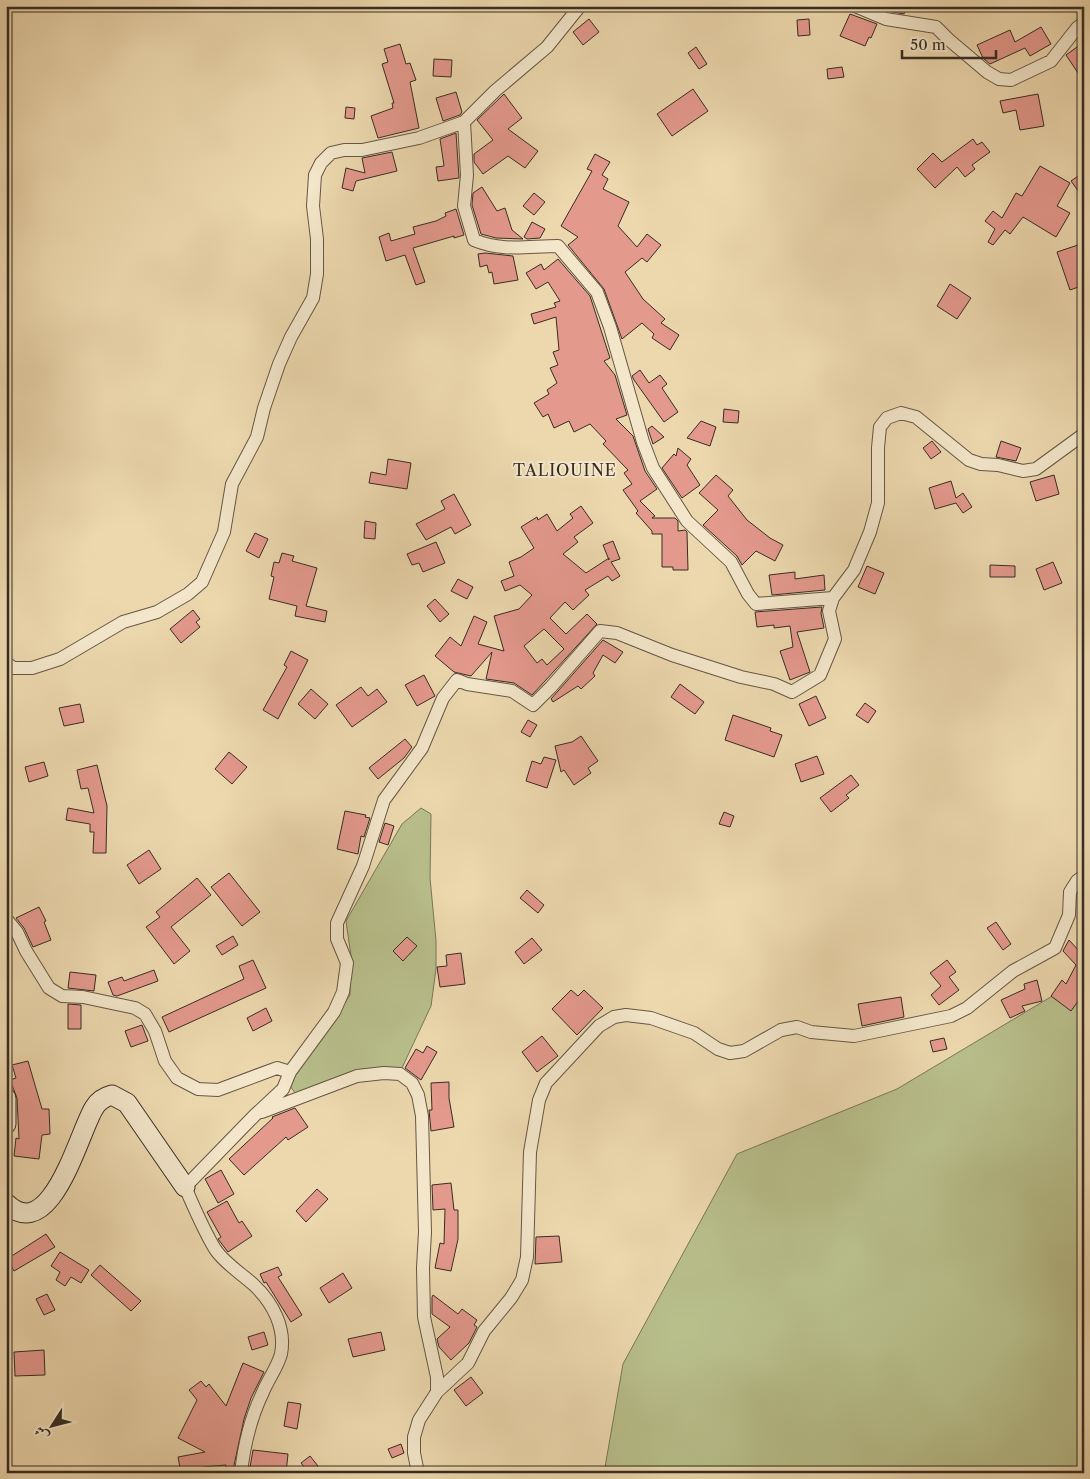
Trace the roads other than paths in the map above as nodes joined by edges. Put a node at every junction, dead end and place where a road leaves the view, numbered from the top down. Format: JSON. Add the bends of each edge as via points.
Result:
{"nodes":[{"id":1,"x":580,"y":6,"type":"edge"},
{"id":2,"x":855,"y":6,"type":"edge"},
{"id":3,"x":1084,"y":23,"type":"edge"},
{"id":4,"x":464,"y":122,"type":"junction"},
{"id":5,"x":1084,"y":434,"type":"edge"},
{"id":6,"x":833,"y":598,"type":"junction"},
{"id":7,"x":6,"y":662,"type":"edge"},
{"id":8,"x":1084,"y":876,"type":"edge"},
{"id":9,"x":6,"y":921,"type":"edge"},
{"id":10,"x":290,"y":1072,"type":"junction"},
{"id":11,"x":6,"y":1098,"type":"edge"},
{"id":12,"x":255,"y":1115,"type":"junction"},
{"id":13,"x":6,"y":1124,"type":"edge"},
{"id":14,"x":184,"y":1187,"type":"junction"},
{"id":15,"x":6,"y":1203,"type":"edge"},
{"id":16,"x":437,"y":1392,"type":"junction"},
{"id":17,"x":241,"y":1473,"type":"edge"},
{"id":18,"x":418,"y":1473,"type":"edge"}],
"edges":[{"from":1,"to":4,"type":"street","via":[[547,47]]},
{"from":2,"to":3,"type":"street","via":[[886,19],[936,27],[987,72],[999,79],[1011,80],[1051,61]]},
{"from":4,"to":6,"type":"street","via":[[467,175],[464,206],[474,240],[512,249],[558,246],[597,292],[653,468],[687,522],[731,562],[756,604]]},
{"from":4,"to":7,"type":"street","via":[[419,138],[331,153],[321,163],[315,176],[313,206],[317,274],[313,298],[279,364],[257,437],[232,484],[224,532],[202,582],[158,612],[123,622],[60,659],[32,668],[13,668]]},
{"from":5,"to":6,"type":"street","via":[[1036,469],[1023,470],[969,460],[916,417],[901,413],[887,418],[880,426],[878,503],[870,532],[854,570]]},
{"from":6,"to":10,"type":"street","via":[[829,611],[834,639],[820,675],[792,692],[672,655],[617,633],[600,632],[533,705],[512,691],[457,680],[443,698],[422,748],[384,800],[363,866],[337,923],[337,939],[346,963],[343,992],[334,1012]]},
{"from":8,"to":16,"type":"street","via":[[1070,892],[1069,915],[1055,948],[1013,971],[967,1008],[951,1016],[854,1036],[811,1032],[797,1027],[781,1030],[744,1051],[730,1053],[694,1033],[651,1018],[626,1015],[614,1017],[599,1026],[546,1083],[538,1100],[530,1152],[527,1257],[522,1280],[484,1331],[468,1363]]},
{"from":9,"to":10,"type":"street","via":[[17,932],[49,988],[62,996],[135,1008],[146,1014],[165,1061],[177,1078],[198,1088],[218,1090],[277,1068]]},
{"from":10,"to":12,"type":"street","via":[[283,1089]]},
{"from":11,"to":13,"type":"street"},
{"from":12,"to":14,"type":"street"},
{"from":12,"to":16,"type":"street","via":[[357,1076],[400,1074],[412,1083],[422,1116],[424,1317],[437,1377]]},
{"from":14,"to":15,"type":"street","via":[[127,1103],[112,1095],[103,1097],[94,1108],[66,1172],[47,1204],[30,1212],[14,1211]]},
{"from":14,"to":17,"type":"street","via":[[216,1250],[229,1266],[255,1286],[270,1305],[282,1333],[281,1355],[249,1429]]},
{"from":16,"to":18,"type":"street","via":[[419,1420],[414,1437]]}]}
